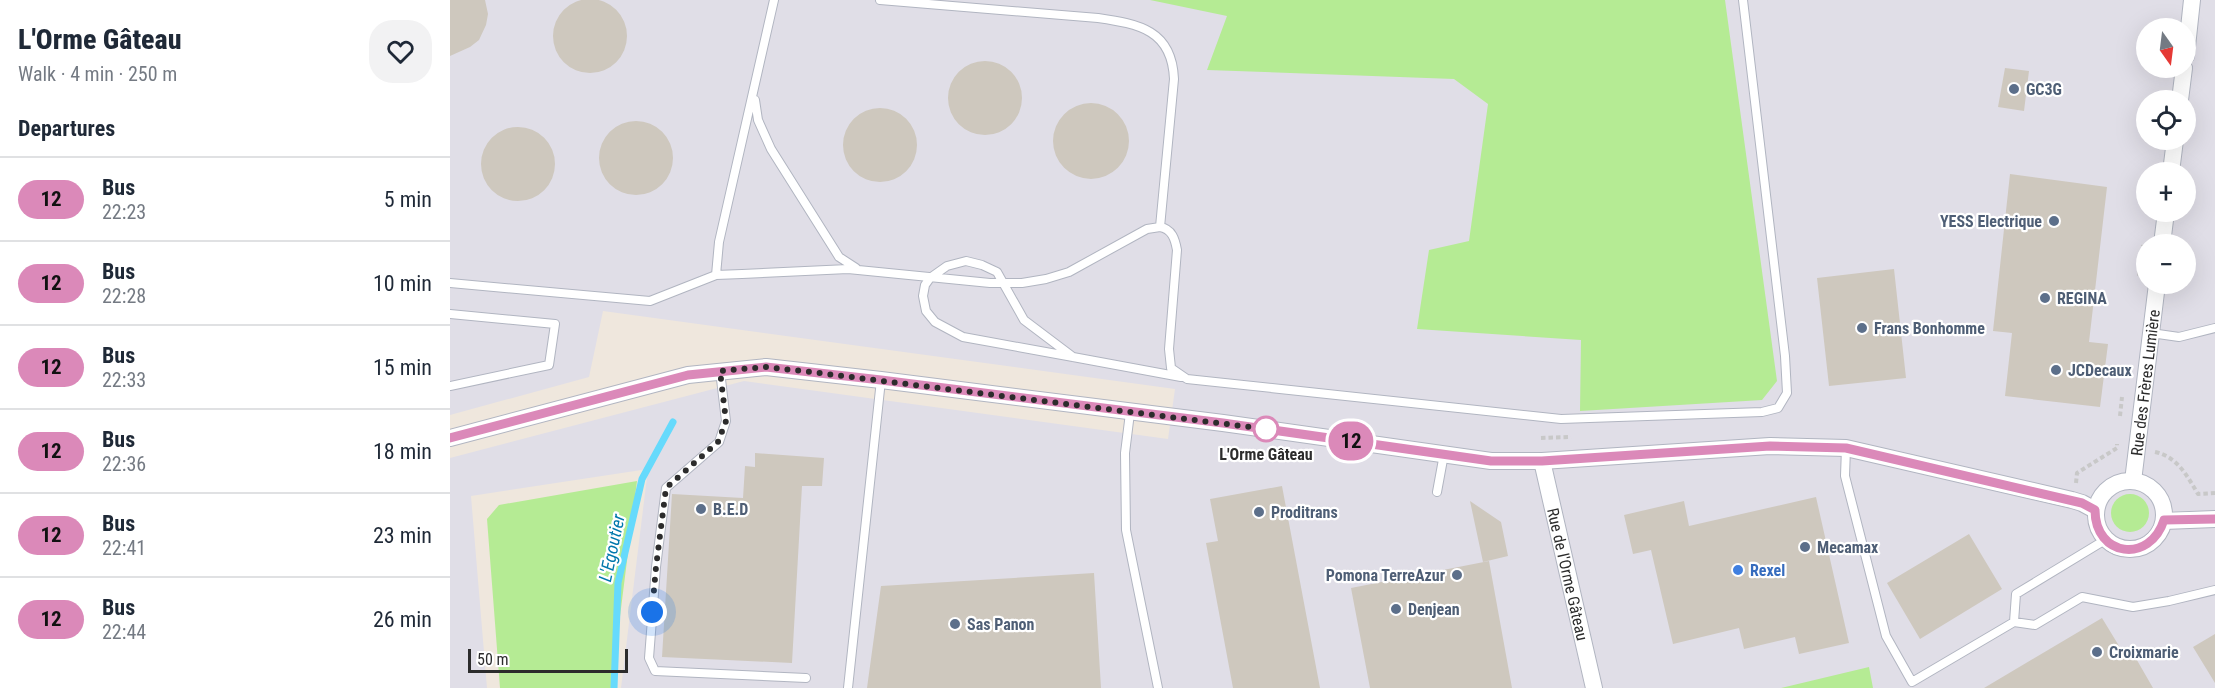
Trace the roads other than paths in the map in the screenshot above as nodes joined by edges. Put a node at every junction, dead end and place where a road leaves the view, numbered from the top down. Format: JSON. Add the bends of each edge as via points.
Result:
{"nodes":[{"id":1,"x":774,"y":0,"type":"edge"},
{"id":2,"x":880,"y":0,"type":"edge"},
{"id":3,"x":1743,"y":0,"type":"edge"},
{"id":4,"x":2192,"y":0,"type":"edge"},
{"id":5,"x":2190,"y":18,"type":"edge"},
{"id":6,"x":754,"y":94,"type":"junction"},
{"id":7,"x":1160,"y":227,"type":"junction"},
{"id":8,"x":864,"y":271,"type":"junction"},
{"id":9,"x":716,"y":275,"type":"junction"},
{"id":10,"x":930,"y":278,"type":"junction"},
{"id":11,"x":450,"y":283,"type":"edge"},
{"id":12,"x":1004,"y":283,"type":"junction"},
{"id":13,"x":2156,"y":294,"type":"edge"},
{"id":14,"x":450,"y":314,"type":"edge"},
{"id":15,"x":2215,"y":328,"type":"edge"},
{"id":16,"x":2151,"y":333,"type":"junction"},
{"id":17,"x":1072,"y":357,"type":"junction"},
{"id":18,"x":720,"y":371,"type":"junction"},
{"id":19,"x":1188,"y":379,"type":"junction"},
{"id":20,"x":881,"y":380,"type":"junction"},
{"id":21,"x":450,"y":386,"type":"edge"},
{"id":22,"x":1131,"y":413,"type":"junction"},
{"id":23,"x":450,"y":438,"type":"edge"},
{"id":24,"x":1846,"y":448,"type":"junction"},
{"id":25,"x":1444,"y":454,"type":"junction"},
{"id":26,"x":1542,"y":461,"type":"junction"},
{"id":27,"x":2133,"y":481,"type":"junction"},
{"id":28,"x":1437,"y":492,"type":"dead end"},
{"id":29,"x":2095,"y":510,"type":"junction"},
{"id":30,"x":2215,"y":519,"type":"edge"},
{"id":31,"x":2164,"y":520,"type":"junction"},
{"id":32,"x":2105,"y":540,"type":"junction"},
{"id":33,"x":2215,"y":590,"type":"edge"},
{"id":34,"x":2014,"y":622,"type":"junction"},
{"id":35,"x":806,"y":678,"type":"dead end"},
{"id":36,"x":848,"y":688,"type":"edge"},
{"id":37,"x":1158,"y":688,"type":"edge"},
{"id":38,"x":1594,"y":688,"type":"edge"}],
"edges":[{"from":1,"to":6,"type":"lane"},
{"from":2,"to":7,"type":"lane","via":[[1098,18],[1132,23],[1155,36],[1170,53],[1174,79]]},
{"from":3,"to":19,"type":"lane","via":[[1785,356],[1787,393],[1778,408],[1762,412],[1561,419]]},
{"from":4,"to":5,"type":"street"},
{"from":6,"to":8,"type":"lane","via":[[759,120],[777,159],[839,257]]},
{"from":6,"to":9,"type":"lane","via":[[719,242]]},
{"from":7,"to":12,"type":"lane","via":[[1147,229],[1070,272]]},
{"from":7,"to":19,"type":"lane","via":[[1174,237],[1178,250],[1169,349],[1172,368]]},
{"from":8,"to":9,"type":"lane"},
{"from":8,"to":10,"type":"lane"},
{"from":9,"to":11,"type":"lane","via":[[650,301]]},
{"from":10,"to":12,"type":"lane"},
{"from":10,"to":12,"type":"lane","via":[[948,266],[966,261],[997,272]]},
{"from":10,"to":17,"type":"lane","via":[[923,296],[926,310],[935,322],[963,337]]},
{"from":12,"to":17,"type":"lane","via":[[1024,320]]},
{"from":13,"to":16,"type":"street","name":"Rue des Frères Lumière"},
{"from":14,"to":21,"type":"lane","via":[[555,324],[549,365]]},
{"from":15,"to":16,"type":"lane","via":[[2179,337]]},
{"from":16,"to":27,"type":"street","name":"Rue des Frères Lumière"},
{"from":17,"to":19,"type":"lane"},
{"from":18,"to":20,"type":"street","via":[[766,367]]},
{"from":18,"to":23,"type":"street","via":[[688,375]]},
{"from":18,"to":35,"type":"lane","via":[[726,421],[718,442],[666,488],[649,658],[655,671]]},
{"from":20,"to":22,"type":"street"},
{"from":20,"to":36,"type":"lane"},
{"from":22,"to":25,"type":"street"},
{"from":22,"to":37,"type":"lane","via":[[1125,453],[1126,530]]},
{"from":24,"to":26,"type":"street","via":[[1747,447]]},
{"from":24,"to":29,"type":"street","via":[[2072,500]]},
{"from":24,"to":34,"type":"lane","via":[[1845,476],[1886,636],[1912,682]]},
{"from":25,"to":26,"type":"street","via":[[1491,461]]},
{"from":25,"to":28,"type":"lane"},
{"from":26,"to":38,"type":"street","name":"Rue de l'Orme Gâteau"},
{"from":27,"to":29,"type":"street","via":[[2108,488]]},
{"from":27,"to":31,"type":"street","via":[[2153,490],[2164,509]]},
{"from":29,"to":32,"type":"street","via":[[2095,521]]},
{"from":30,"to":31,"type":"street"},
{"from":31,"to":32,"type":"street","via":[[2156,538],[2145,546],[2124,550]]},
{"from":32,"to":34,"type":"lane","via":[[2016,594]]},
{"from":33,"to":34,"type":"lane","via":[[2133,607],[2082,597],[2035,626]]}]}
